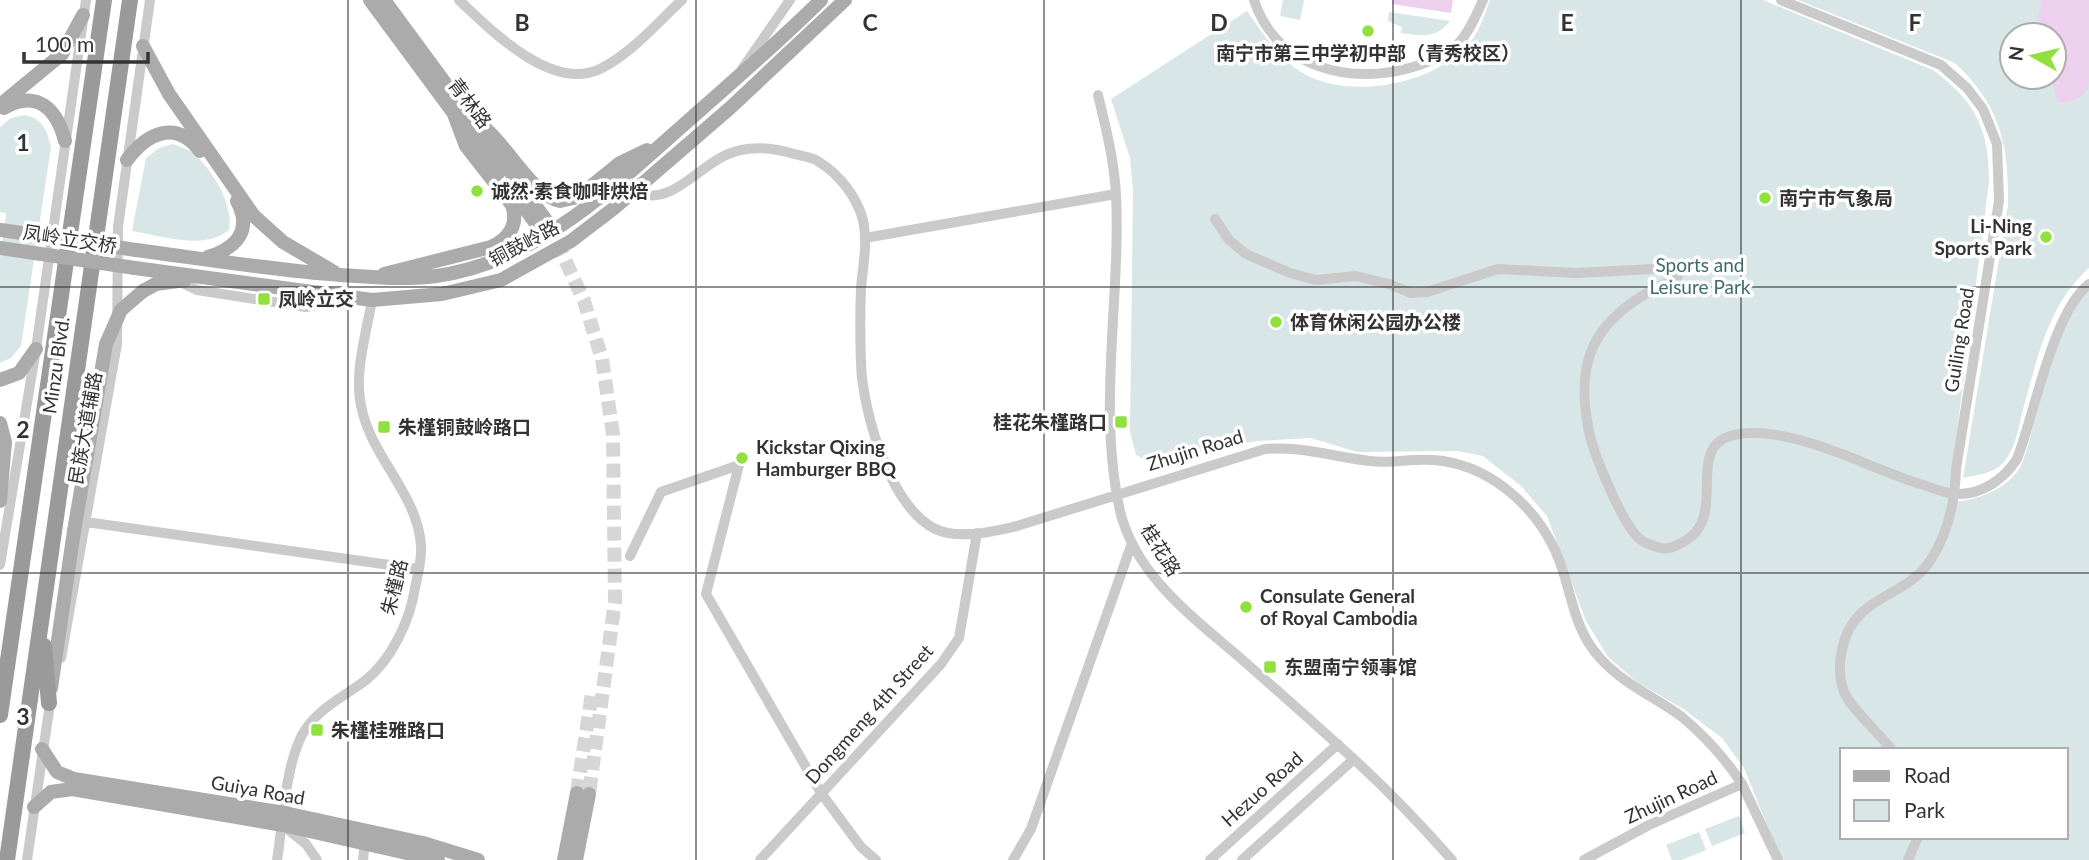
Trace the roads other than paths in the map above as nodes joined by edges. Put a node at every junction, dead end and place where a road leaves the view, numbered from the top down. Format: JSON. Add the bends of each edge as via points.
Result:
{"nodes":[{"id":1,"x":104,"y":0,"type":"edge"},
{"id":2,"x":130,"y":0,"type":"edge"},
{"id":3,"x":150,"y":0,"type":"edge"},
{"id":4,"x":370,"y":0,"type":"edge"},
{"id":5,"x":384,"y":0,"type":"edge"},
{"id":6,"x":459,"y":0,"type":"edge"},
{"id":7,"x":682,"y":0,"type":"edge"},
{"id":8,"x":790,"y":0,"type":"edge"},
{"id":9,"x":821,"y":0,"type":"edge"},
{"id":10,"x":845,"y":0,"type":"edge"},
{"id":11,"x":1254,"y":0,"type":"edge"},
{"id":12,"x":1483,"y":0,"type":"edge"},
{"id":13,"x":1781,"y":0,"type":"edge"},
{"id":14,"x":85,"y":8,"type":"edge"},
{"id":15,"x":143,"y":46,"type":"junction"},
{"id":16,"x":736,"y":79,"type":"junction"},
{"id":17,"x":1098,"y":95,"type":"dead end"},
{"id":18,"x":0,"y":105,"type":"edge"},
{"id":19,"x":459,"y":110,"type":"junction"},
{"id":20,"x":0,"y":111,"type":"edge"},
{"id":21,"x":65,"y":141,"type":"junction"},
{"id":22,"x":664,"y":142,"type":"junction"},
{"id":23,"x":127,"y":160,"type":"junction"},
{"id":24,"x":634,"y":192,"type":"junction"},
{"id":25,"x":1116,"y":194,"type":"junction"},
{"id":26,"x":1215,"y":219,"type":"dead end"},
{"id":27,"x":544,"y":226,"type":"tunnel mouth"},
{"id":28,"x":0,"y":230,"type":"edge"},
{"id":29,"x":864,"y":237,"type":"junction"},
{"id":30,"x":0,"y":247,"type":"edge"},
{"id":31,"x":136,"y":250,"type":"joint"},
{"id":32,"x":202,"y":259,"type":"junction"},
{"id":33,"x":135,"y":268,"type":"joint"},
{"id":34,"x":156,"y":271,"type":"junction"},
{"id":35,"x":338,"y":275,"type":"junction"},
{"id":36,"x":374,"y":277,"type":"junction"},
{"id":37,"x":199,"y":278,"type":"junction"},
{"id":38,"x":177,"y":281,"type":"junction"},
{"id":39,"x":2089,"y":284,"type":"edge"},
{"id":40,"x":351,"y":298,"type":"junction"},
{"id":41,"x":372,"y":300,"type":"junction"},
{"id":42,"x":36,"y":349,"type":"junction"},
{"id":43,"x":0,"y":380,"type":"edge"},
{"id":44,"x":0,"y":423,"type":"edge"},
{"id":45,"x":1118,"y":492,"type":"junction"},
{"id":46,"x":1955,"y":494,"type":"junction"},
{"id":47,"x":0,"y":501,"type":"edge"},
{"id":48,"x":80,"y":527,"type":"junction"},
{"id":49,"x":977,"y":533,"type":"junction"},
{"id":50,"x":1132,"y":543,"type":"junction"},
{"id":51,"x":630,"y":556,"type":"dead end"},
{"id":52,"x":0,"y":565,"type":"edge"},
{"id":53,"x":418,"y":569,"type":"junction"},
{"id":54,"x":41,"y":620,"type":"junction"},
{"id":55,"x":49,"y":703,"type":"junction"},
{"id":56,"x":0,"y":715,"type":"edge"},
{"id":57,"x":1338,"y":744,"type":"junction"},
{"id":58,"x":1890,"y":748,"type":"edge"},
{"id":59,"x":42,"y":749,"type":"junction"},
{"id":60,"x":1354,"y":759,"type":"junction"},
{"id":61,"x":1742,"y":784,"type":"junction"},
{"id":62,"x":821,"y":793,"type":"junction"},
{"id":63,"x":34,"y":807,"type":"junction"},
{"id":64,"x":284,"y":819,"type":"junction"},
{"id":65,"x":1917,"y":839,"type":"edge"},
{"id":66,"x":365,"y":842,"type":"junction"},
{"id":67,"x":7,"y":860,"type":"edge"},
{"id":68,"x":27,"y":860,"type":"edge"},
{"id":69,"x":277,"y":860,"type":"edge"},
{"id":70,"x":317,"y":860,"type":"edge"},
{"id":71,"x":363,"y":860,"type":"edge"},
{"id":72,"x":438,"y":860,"type":"edge"},
{"id":73,"x":478,"y":860,"type":"edge"},
{"id":74,"x":564,"y":860,"type":"edge"},
{"id":75,"x":576,"y":860,"type":"edge"},
{"id":76,"x":760,"y":860,"type":"edge"},
{"id":77,"x":876,"y":860,"type":"edge"},
{"id":78,"x":1013,"y":860,"type":"edge"},
{"id":79,"x":1210,"y":860,"type":"edge"},
{"id":80,"x":1242,"y":860,"type":"edge"},
{"id":81,"x":1452,"y":860,"type":"edge"},
{"id":82,"x":1584,"y":860,"type":"edge"},
{"id":83,"x":1778,"y":860,"type":"edge"},
{"id":84,"x":1908,"y":860,"type":"edge"}],
"edges":[{"from":1,"to":56,"type":"highway","name":"Minzu Blvd."},
{"from":2,"to":54,"type":"highway","name":"Minzu Blvd."},
{"from":3,"to":15,"type":"street","name":"民族大道辅路"},
{"from":4,"to":19,"type":"main road","name":"青林路"},
{"from":5,"to":19,"type":"main road","name":"青林路"},
{"from":6,"to":7,"type":"street","via":[[504,42],[542,66],[579,74],[600,69],[631,47]]},
{"from":8,"to":16,"type":"street"},
{"from":9,"to":16,"type":"main road","name":"铜鼓岭路"},
{"from":10,"to":24,"type":"main road","name":"铜鼓岭路"},
{"from":11,"to":12,"type":"street","via":[[1270,32],[1292,54],[1354,76],[1387,75],[1455,48]]},
{"from":13,"to":46,"type":"street","name":"Guiling Road","via":[[1941,65],[1983,109],[1997,144],[1999,201]]},
{"from":14,"to":18,"type":"main road","via":[[62,54]]},
{"from":14,"to":21,"type":"street"},
{"from":15,"to":23,"type":"street","name":"民族大道辅路"},
{"from":15,"to":35,"type":"main road","via":[[169,94],[254,216],[283,242]]},
{"from":16,"to":22,"type":"main road","name":"铜鼓岭路"},
{"from":17,"to":25,"type":"street","name":"桂花路"},
{"from":19,"to":22,"type":"main road","via":[[500,141],[545,195],[560,201],[578,197],[620,163]]},
{"from":19,"to":27,"type":"main road","name":"青林路"},
{"from":19,"to":36,"type":"main road","via":[[466,146],[512,205],[512,228],[501,242],[482,251]]},
{"from":20,"to":21,"type":"main road","via":[[18,101],[40,103],[60,121]]},
{"from":21,"to":42,"type":"street"},
{"from":22,"to":36,"type":"main road","name":"铜鼓岭路","via":[[595,201],[522,249],[487,264],[437,276]]},
{"from":23,"to":32,"type":"main road","via":[[140,143],[156,134],[181,135],[195,145],[237,202],[244,225],[228,250]]},
{"from":23,"to":48,"type":"street","name":"民族大道辅路","via":[[117,248],[117,344]]},
{"from":24,"to":29,"type":"street","name":"Zhujin Road","via":[[657,197],[722,157],[742,150],[777,150],[818,161],[849,188],[863,219]]},
{"from":24,"to":41,"type":"main road","name":"铜鼓岭路","via":[[572,241],[501,280],[442,294]]},
{"from":25,"to":29,"type":"street"},
{"from":25,"to":45,"type":"street","name":"桂花路","via":[[1112,441]]},
{"from":26,"to":46,"type":"street","via":[[1246,254],[1290,274],[1316,279],[1356,276],[1411,293],[1498,269],[1673,268],[1679,274],[1676,279],[1637,297],[1603,333],[1589,356],[1584,384],[1588,429],[1620,514],[1641,540],[1661,548],[1674,548],[1703,526],[1710,452],[1720,441],[1741,435],[1769,434],[1833,449]]},
{"from":28,"to":31,"type":"main road","name":"凤岭立交桥","bridge":true},
{"from":29,"to":49,"type":"street","name":"Zhujin Road","via":[[861,366],[872,428],[890,481],[918,515],[946,533]]},
{"from":30,"to":33,"type":"main road","name":"凤岭立交桥","bridge":true},
{"from":31,"to":32,"type":"main road","name":"铜鼓岭路"},
{"from":32,"to":35,"type":"main road","name":"铜鼓岭路"},
{"from":33,"to":34,"type":"main road","name":"铜鼓岭路"},
{"from":34,"to":37,"type":"main road","name":"铜鼓岭路"},
{"from":34,"to":38,"type":"street"},
{"from":35,"to":36,"type":"main road","name":"铜鼓岭路"},
{"from":37,"to":38,"type":"main road"},
{"from":37,"to":40,"type":"main road","name":"铜鼓岭路"},
{"from":38,"to":40,"type":"street","via":[[197,290],[306,307]]},
{"from":38,"to":48,"type":"main road","bridge":true,"via":[[156,284],[121,310],[106,344]]},
{"from":39,"to":46,"type":"street","via":[[2063,317],[2017,459],[2006,476],[1992,485]]},
{"from":40,"to":41,"type":"main road","name":"铜鼓岭路"},
{"from":41,"to":53,"type":"street","name":"朱槿路","via":[[359,375],[361,408],[370,435],[409,500],[421,545]]},
{"from":42,"to":43,"type":"main road","via":[[19,373]]},
{"from":42,"to":52,"type":"street"},
{"from":44,"to":47,"type":"main road","via":[[5,442]]},
{"from":45,"to":49,"type":"street","name":"Zhujin Road","via":[[1017,526]]},
{"from":45,"to":50,"type":"street","name":"桂花路"},
{"from":45,"to":61,"type":"street","name":"Zhujin Road","via":[[1265,449],[1290,447],[1379,462],[1433,460],[1465,465],[1520,498],[1540,522],[1555,550],[1579,627],[1598,656],[1617,675],[1700,733]]},
{"from":46,"to":58,"type":"street","name":"Guiling Road","via":[[1930,563],[1864,609],[1844,637],[1839,665],[1845,693]]},
{"from":48,"to":53,"type":"street"},
{"from":48,"to":55,"type":"main road"},
{"from":49,"to":62,"type":"street","name":"Dongmeng 4th Street","via":[[959,638],[941,664]]},
{"from":50,"to":57,"type":"street","name":"桂花路","via":[[1158,582],[1191,617]]},
{"from":50,"to":78,"type":"street","via":[[1031,829]]},
{"from":51,"to":62,"type":"street","via":[[661,492],[739,465],[706,594]]},
{"from":53,"to":64,"type":"street","name":"朱槿路","via":[[415,592],[394,648],[368,679],[322,710],[303,734],[293,759]]},
{"from":54,"to":55,"type":"highway"},
{"from":54,"to":67,"type":"highway","name":"Minzu Blvd."},
{"from":55,"to":59,"type":"street"},
{"from":57,"to":60,"type":"street","name":"桂花路"},
{"from":57,"to":79,"type":"street","name":"Hezuo Road"},
{"from":59,"to":63,"type":"street"},
{"from":59,"to":64,"type":"main road","name":"Guiya Road","via":[[57,772],[74,779]]},
{"from":60,"to":80,"type":"street"},
{"from":60,"to":81,"type":"street","name":"桂花路"},
{"from":61,"to":82,"type":"street","name":"Zhujin Road"},
{"from":61,"to":83,"type":"street"},
{"from":62,"to":76,"type":"street","name":"Dongmeng 4th Street"},
{"from":62,"to":77,"type":"street"},
{"from":63,"to":64,"type":"main road","name":"Guiya Road","via":[[51,792],[67,788]]},
{"from":63,"to":68,"type":"street"},
{"from":64,"to":66,"type":"main road","name":"Guiya Road"},
{"from":64,"to":69,"type":"street","name":"朱槿路"},
{"from":64,"to":70,"type":"street"},
{"from":64,"to":73,"type":"main road","name":"Guiya Road","via":[[422,843]]},
{"from":65,"to":84,"type":"street"},
{"from":66,"to":71,"type":"street"},
{"from":66,"to":72,"type":"main road","name":"Guiya Road"},
{"from":74,"to":75,"type":"main road","via":[[583,794]]}]}
